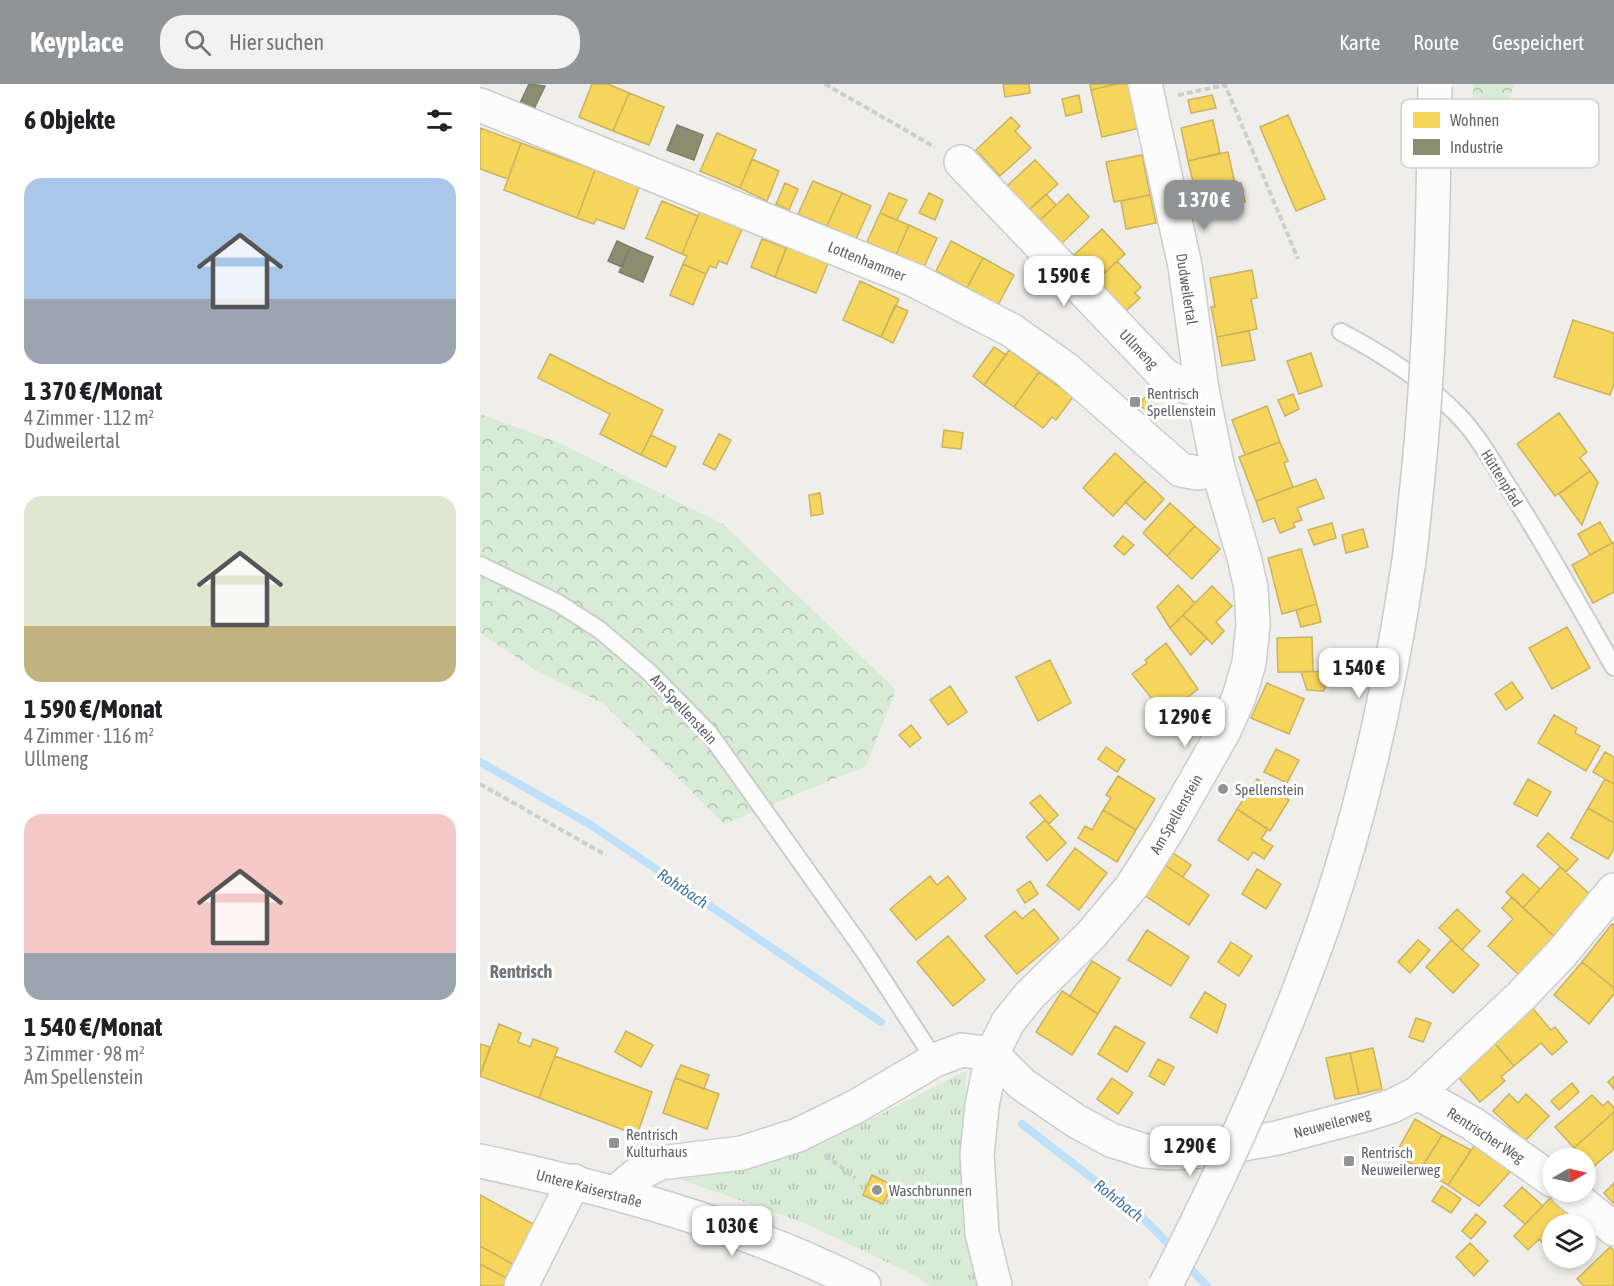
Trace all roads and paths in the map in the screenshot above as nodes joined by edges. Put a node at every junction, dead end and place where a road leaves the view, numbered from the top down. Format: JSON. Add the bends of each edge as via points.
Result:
{"nodes":[{"id":1,"x":825,"y":84,"type":"edge"},
{"id":2,"x":1147,"y":92,"type":"edge"},
{"id":3,"x":480,"y":105,"type":"edge"},
{"id":4,"x":961,"y":162,"type":"joint"},
{"id":5,"x":1434,"y":168,"type":"edge"},
{"id":6,"x":1298,"y":259,"type":"dead end"},
{"id":7,"x":1341,"y":332,"type":"dead end"},
{"id":8,"x":1202,"y":390,"type":"junction"},
{"id":9,"x":1218,"y":470,"type":"junction"},
{"id":10,"x":480,"y":565,"type":"edge"},
{"id":11,"x":1614,"y":667,"type":"edge"},
{"id":12,"x":480,"y":784,"type":"edge"},
{"id":13,"x":606,"y":855,"type":"dead end"},
{"id":14,"x":1614,"y":890,"type":"edge"},
{"id":15,"x":992,"y":1054,"type":"junction"},
{"id":16,"x":935,"y":1060,"type":"junction"},
{"id":17,"x":1418,"y":1093,"type":"junction"},
{"id":18,"x":480,"y":1161,"type":"edge"},
{"id":19,"x":1542,"y":1173,"type":"edge"},
{"id":20,"x":574,"y":1182,"type":"junction"},
{"id":21,"x":615,"y":1193,"type":"junction"},
{"id":22,"x":1581,"y":1202,"type":"edge"},
{"id":23,"x":1614,"y":1229,"type":"edge"},
{"id":24,"x":521,"y":1286,"type":"edge"},
{"id":25,"x":864,"y":1286,"type":"edge"},
{"id":26,"x":995,"y":1286,"type":"edge"},
{"id":27,"x":1164,"y":1286,"type":"edge"}],
"edges":[{"from":1,"to":4,"type":"path"},
{"from":2,"to":6,"type":"path","via":[[1225,85]]},
{"from":2,"to":8,"type":"street","name":"Dudweilertal","via":[[1185,266]]},
{"from":3,"to":9,"type":"street","name":"Lottenhammer","via":[[914,280],[1011,330],[1057,363],[1180,470]]},
{"from":4,"to":8,"type":"street","name":"Ullmeng","via":[[1165,376]]},
{"from":5,"to":27,"type":"street","bridge":true,"via":[[1425,411],[1408,565],[1383,707],[1350,838],[1296,1000],[1240,1132]]},
{"from":7,"to":11,"type":"lane","name":"Hüttenpfad","via":[[1412,375],[1458,414],[1520,505]]},
{"from":8,"to":9,"type":"street","name":"Am Spellenstein"},
{"from":9,"to":15,"type":"street","name":"Am Spellenstein","via":[[1251,588],[1250,654],[1239,697],[1224,731],[1132,886],[1091,935],[1029,996],[1008,1022]]},
{"from":10,"to":16,"type":"lane","name":"Am Spellenstein","via":[[558,603],[600,630],[649,672],[709,733],[864,951]]},
{"from":12,"to":13,"type":"path"},
{"from":14,"to":17,"type":"street","name":"Neuweilerweg","via":[[1562,954]]},
{"from":15,"to":16,"type":"street","via":[[962,1050]]},
{"from":15,"to":17,"type":"street","name":"Neuweilerweg","via":[[1022,1084],[1076,1121],[1111,1140],[1145,1151],[1203,1151],[1277,1138],[1367,1114]]},
{"from":15,"to":26,"type":"street","name":"Am Spellenstein","via":[[977,1155],[981,1233]]},
{"from":16,"to":21,"type":"street","via":[[798,1135],[742,1153],[660,1163],[635,1176]]},
{"from":17,"to":19,"type":"street","name":"Rentrischer Weg","via":[[1473,1124]]},
{"from":18,"to":20,"type":"street","name":"Untere Kaiserstraße"},
{"from":20,"to":21,"type":"street","name":"Untere Kaiserstraße"},
{"from":20,"to":24,"type":"street"},
{"from":21,"to":25,"type":"street","name":"Untere Kaiserstraße","via":[[771,1243]]},
{"from":22,"to":23,"type":"street"}]}
